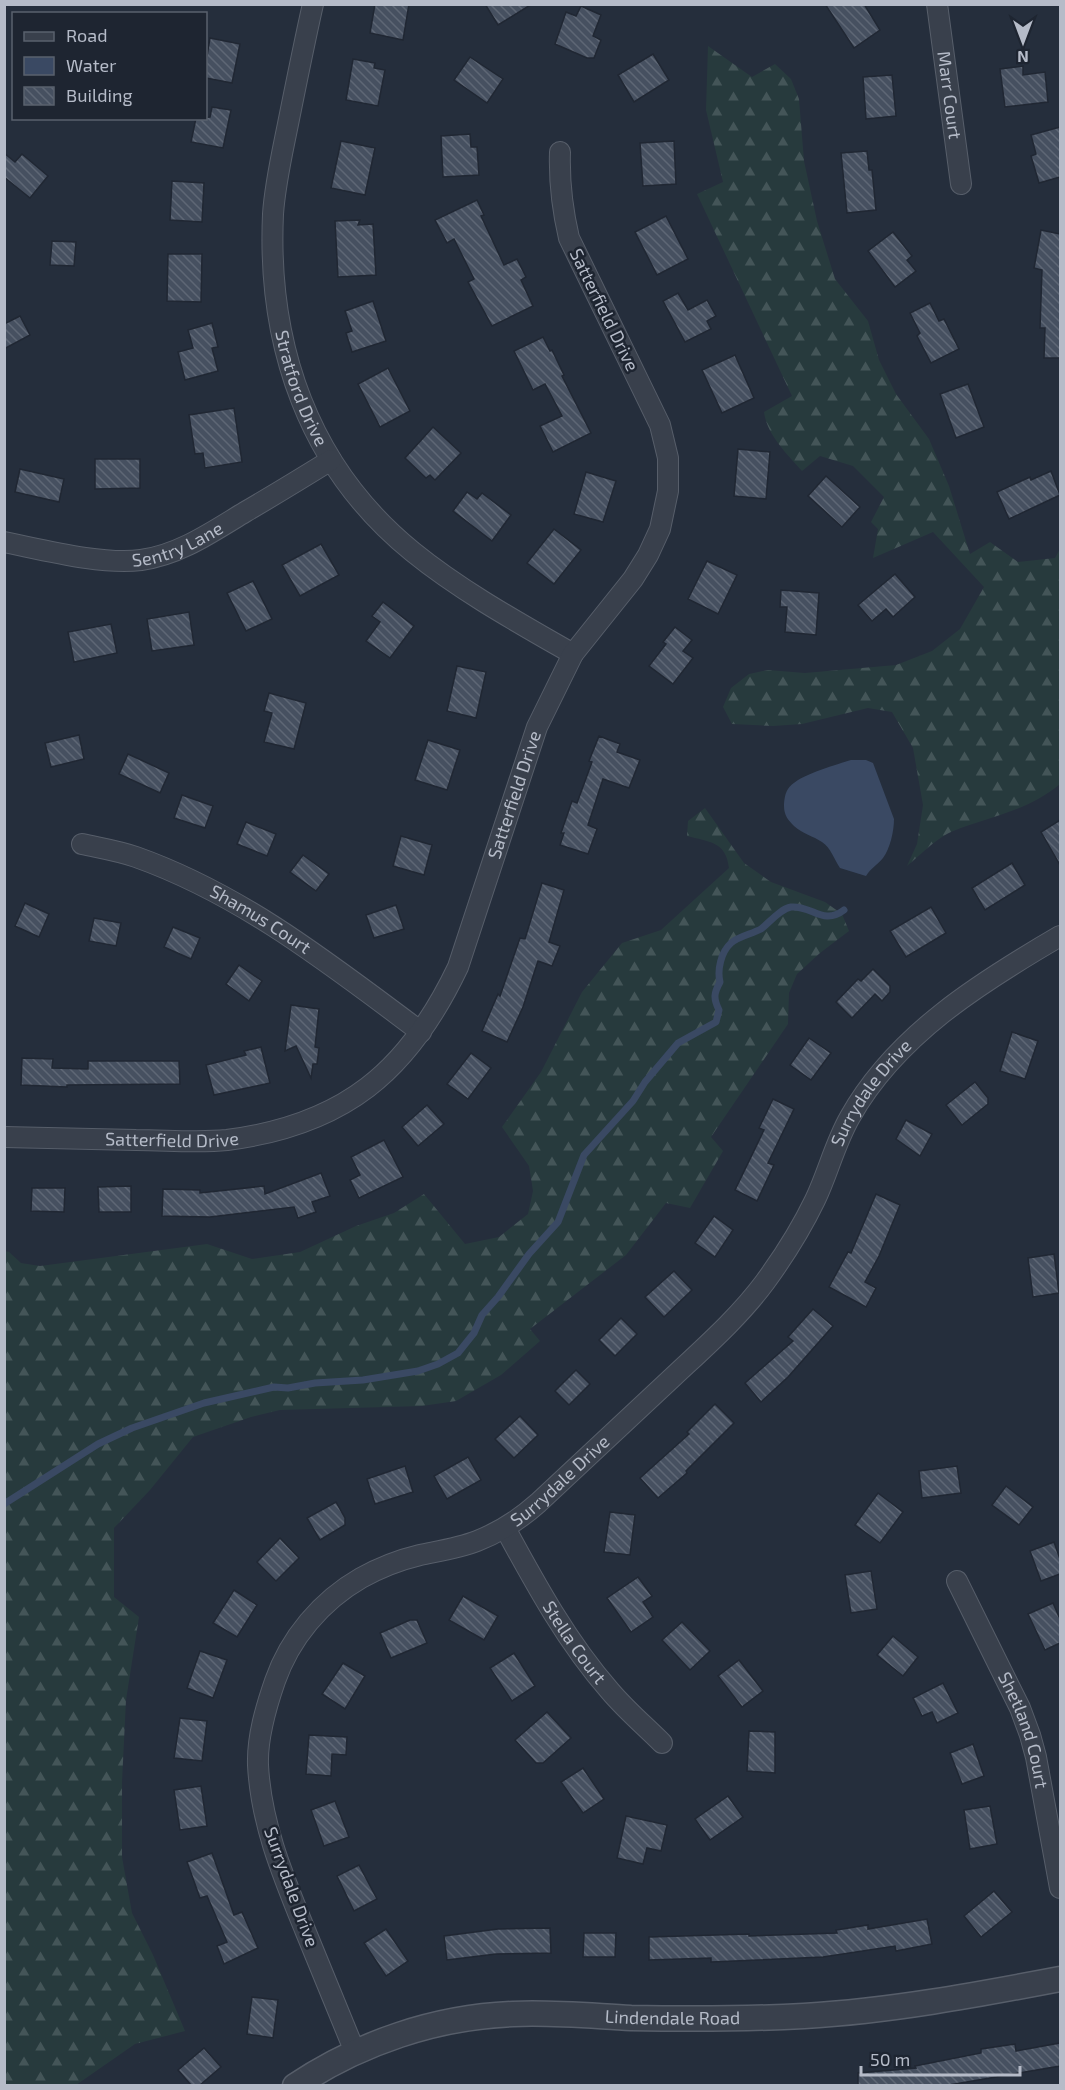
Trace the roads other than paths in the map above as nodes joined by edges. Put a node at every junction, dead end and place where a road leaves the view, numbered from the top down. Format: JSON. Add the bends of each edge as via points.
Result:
{"nodes":[{"id":1,"x":313,"y":4,"type":"edge"},
{"id":2,"x":938,"y":4,"type":"edge"},
{"id":3,"x":560,"y":152,"type":"dead end"},
{"id":4,"x":961,"y":184,"type":"dead end"},
{"id":5,"x":331,"y":460,"type":"junction"},
{"id":6,"x":4,"y":542,"type":"edge"},
{"id":7,"x":573,"y":654,"type":"junction"},
{"id":8,"x":82,"y":844,"type":"dead end"},
{"id":9,"x":1060,"y":936,"type":"edge"},
{"id":10,"x":421,"y":1032,"type":"junction"},
{"id":11,"x":4,"y":1137,"type":"edge"},
{"id":12,"x":506,"y":1528,"type":"junction"},
{"id":13,"x":957,"y":1581,"type":"dead end"},
{"id":14,"x":662,"y":1743,"type":"dead end"},
{"id":15,"x":1060,"y":1888,"type":"edge"},
{"id":16,"x":1060,"y":1979,"type":"edge"},
{"id":17,"x":355,"y":2052,"type":"junction"},
{"id":18,"x":295,"y":2085,"type":"edge"}],
"edges":[{"from":1,"to":5,"type":"street","name":"Stratford Drive","via":[[280,163],[272,260],[276,309],[290,373]]},
{"from":2,"to":4,"type":"street","name":"Marr Court"},
{"from":3,"to":7,"type":"street","name":"Satterfield Drive","via":[[560,191],[569,238],[660,425],[668,458],[666,509],[648,555]]},
{"from":5,"to":6,"type":"street","name":"Sentry Lane","via":[[193,543],[141,560],[79,556]]},
{"from":5,"to":7,"type":"street","name":"Stratford Drive","via":[[357,496],[412,552]]},
{"from":7,"to":10,"type":"street","name":"Satterfield Drive","via":[[537,727],[458,967],[441,1003]]},
{"from":8,"to":10,"type":"street","name":"Shamus Court","via":[[134,856],[218,893],[306,948]]},
{"from":9,"to":12,"type":"street","name":"Surrydale Drive","via":[[974,990],[893,1059],[850,1118],[815,1200],[765,1283],[734,1320],[538,1503]]},
{"from":10,"to":11,"type":"street","name":"Satterfield Drive","via":[[379,1079],[348,1101],[314,1119],[275,1131],[225,1140]]},
{"from":12,"to":14,"type":"street","name":"Stella Court","via":[[571,1640],[610,1691]]},
{"from":12,"to":17,"type":"street","name":"Surrydale Drive","via":[[476,1542],[389,1564],[359,1579],[332,1599],[304,1628],[289,1648],[271,1692],[258,1763],[268,1832]]},
{"from":13,"to":15,"type":"street","name":"Shetland Court","via":[[1030,1735]]},
{"from":16,"to":17,"type":"street","name":"Lindendale Road","via":[[970,1996],[805,2016],[479,2017],[432,2025]]},
{"from":17,"to":18,"type":"street","name":"Lindendale Road"}]}
